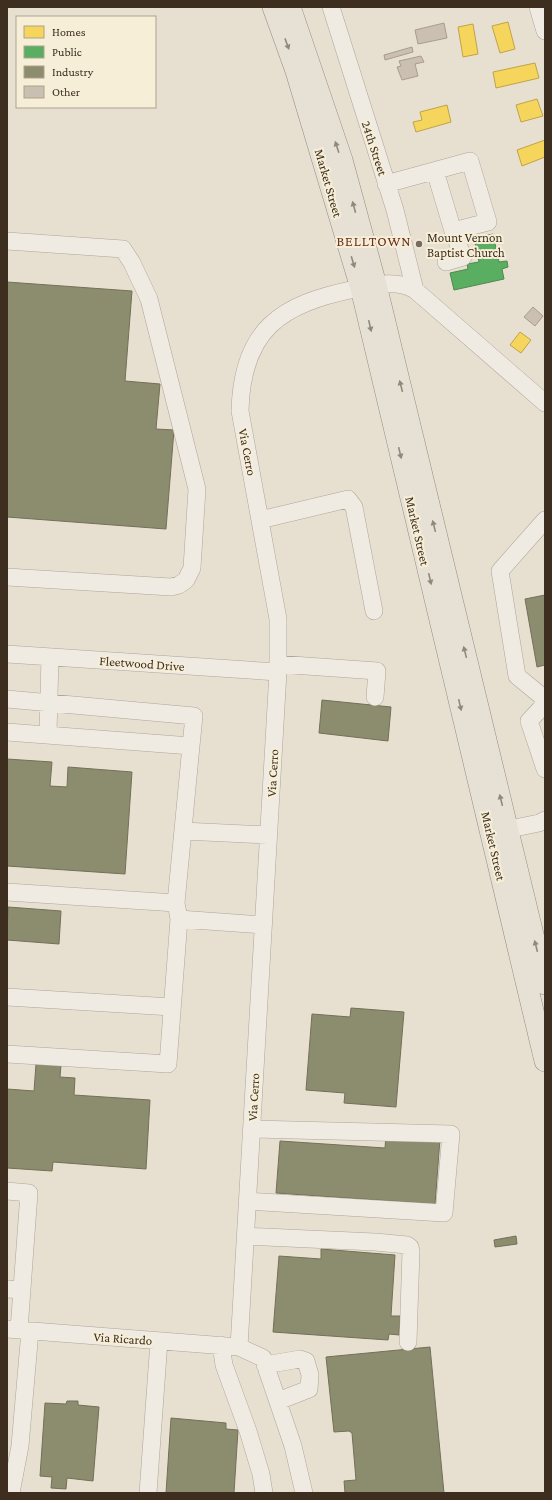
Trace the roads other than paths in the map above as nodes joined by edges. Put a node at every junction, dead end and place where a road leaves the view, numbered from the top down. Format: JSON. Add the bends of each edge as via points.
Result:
{"nodes":[{"id":1,"x":274,"y":7,"type":"edge"},
{"id":2,"x":290,"y":7,"type":"edge"},
{"id":3,"x":331,"y":7,"type":"edge"},
{"id":4,"x":538,"y":7,"type":"edge"},
{"id":5,"x":545,"y":31,"type":"edge"},
{"id":6,"x":435,"y":171,"type":"junction"},
{"id":7,"x":386,"y":184,"type":"junction"},
{"id":8,"x":453,"y":231,"type":"junction"},
{"id":9,"x":7,"y":241,"type":"edge"},
{"id":10,"x":446,"y":262,"type":"dead end"},
{"id":11,"x":368,"y":286,"type":"junction"},
{"id":12,"x":415,"y":290,"type":"junction"},
{"id":13,"x":545,"y":404,"type":"edge"},
{"id":14,"x":260,"y":520,"type":"junction"},
{"id":15,"x":545,"y":520,"type":"edge"},
{"id":16,"x":7,"y":577,"type":"edge"},
{"id":17,"x":374,"y":612,"type":"dead end"},
{"id":18,"x":7,"y":654,"type":"edge"},
{"id":19,"x":50,"y":657,"type":"junction"},
{"id":20,"x":278,"y":668,"type":"junction"},
{"id":21,"x":375,"y":696,"type":"dead end"},
{"id":22,"x":7,"y":699,"type":"edge"},
{"id":23,"x":545,"y":699,"type":"edge"},
{"id":24,"x":49,"y":702,"type":"junction"},
{"id":25,"x":545,"y":704,"type":"edge"},
{"id":26,"x":7,"y":732,"type":"edge"},
{"id":27,"x":48,"y":734,"type":"junction"},
{"id":28,"x":191,"y":746,"type":"junction"},
{"id":29,"x":545,"y":769,"type":"edge"},
{"id":30,"x":545,"y":820,"type":"edge"},
{"id":31,"x":182,"y":831,"type":"junction"},
{"id":32,"x":499,"y":831,"type":"junction"},
{"id":33,"x":268,"y":835,"type":"junction"},
{"id":34,"x":7,"y":892,"type":"edge"},
{"id":35,"x":178,"y":911,"type":"junction"},
{"id":36,"x":263,"y":925,"type":"junction"},
{"id":37,"x":545,"y":984,"type":"edge"},
{"id":38,"x":7,"y":997,"type":"edge"},
{"id":39,"x":172,"y":1008,"type":"junction"},
{"id":40,"x":7,"y":1054,"type":"edge"},
{"id":41,"x":545,"y":1061,"type":"edge"},
{"id":42,"x":252,"y":1129,"type":"junction"},
{"id":43,"x":7,"y":1191,"type":"edge"},
{"id":44,"x":247,"y":1201,"type":"junction"},
{"id":45,"x":245,"y":1236,"type":"junction"},
{"id":46,"x":15,"y":1289,"type":"edge"},
{"id":47,"x":19,"y":1330,"type":"edge"},
{"id":48,"x":159,"y":1341,"type":"junction"},
{"id":49,"x":408,"y":1342,"type":"dead end"},
{"id":50,"x":221,"y":1345,"type":"junction"},
{"id":51,"x":239,"y":1346,"type":"junction"},
{"id":52,"x":265,"y":1365,"type":"junction"},
{"id":53,"x":278,"y":1401,"type":"junction"},
{"id":54,"x":11,"y":1493,"type":"edge"},
{"id":55,"x":148,"y":1493,"type":"edge"},
{"id":56,"x":264,"y":1493,"type":"edge"},
{"id":57,"x":304,"y":1493,"type":"edge"}],
"edges":[{"from":1,"to":11,"type":"main road","name":"Market Street","one_way":true},
{"from":11,"to":2,"type":"main road","name":"Market Street","one_way":true,"via":[[342,160]]},
{"from":3,"to":7,"type":"street","name":"24th Street"},
{"from":4,"to":5,"type":"street"},
{"from":6,"to":7,"type":"street"},
{"from":6,"to":8,"type":"street"},
{"from":6,"to":8,"type":"street","via":[[470,161],[488,222]]},
{"from":7,"to":12,"type":"street","name":"24th Street"},
{"from":8,"to":10,"type":"street","via":[[463,257]]},
{"from":9,"to":16,"type":"street","via":[[123,249],[149,299],[197,489],[192,568],[186,580],[179,585],[171,587]]},
{"from":11,"to":12,"type":"street","via":[[403,285]]},
{"from":11,"to":14,"type":"street","name":"Via Cerro","via":[[328,294],[283,314],[258,340],[249,356],[242,383],[240,411]]},
{"from":11,"to":32,"type":"main road","name":"Market Street"},
{"from":12,"to":13,"type":"street"},
{"from":14,"to":17,"type":"street","via":[[348,499],[354,507]]},
{"from":14,"to":20,"type":"street","name":"Via Cerro","via":[[278,619]]},
{"from":15,"to":23,"type":"street","via":[[500,570],[517,676]]},
{"from":18,"to":19,"type":"street","name":"Fleetwood Drive"},
{"from":19,"to":20,"type":"street","name":"Fleetwood Drive"},
{"from":19,"to":24,"type":"street"},
{"from":20,"to":21,"type":"street","name":"Fleetwood Drive","via":[[377,671]]},
{"from":20,"to":33,"type":"street","name":"Via Cerro"},
{"from":22,"to":24,"type":"street"},
{"from":24,"to":27,"type":"street"},
{"from":24,"to":28,"type":"street","via":[[194,716]]},
{"from":25,"to":29,"type":"street","via":[[529,721]]},
{"from":26,"to":27,"type":"street"},
{"from":27,"to":28,"type":"street"},
{"from":28,"to":31,"type":"street"},
{"from":30,"to":32,"type":"street"},
{"from":31,"to":33,"type":"street"},
{"from":31,"to":35,"type":"street"},
{"from":37,"to":32,"type":"main road","name":"Market Street","one_way":true},
{"from":32,"to":41,"type":"main road","name":"Market Street"},
{"from":33,"to":36,"type":"street","name":"Via Cerro"},
{"from":34,"to":35,"type":"street"},
{"from":35,"to":36,"type":"street"},
{"from":35,"to":39,"type":"street"},
{"from":36,"to":42,"type":"street","name":"Via Cerro"},
{"from":38,"to":39,"type":"street"},
{"from":39,"to":40,"type":"street","via":[[168,1064]]},
{"from":42,"to":44,"type":"street","name":"Via Cerro"},
{"from":42,"to":44,"type":"street","via":[[451,1134],[444,1213]]},
{"from":43,"to":46,"type":"street","via":[[30,1193]]},
{"from":44,"to":45,"type":"street","name":"Via Cerro"},
{"from":45,"to":49,"type":"street","via":[[407,1245],[411,1251]]},
{"from":45,"to":51,"type":"street","name":"Via Cerro"},
{"from":46,"to":47,"type":"street"},
{"from":47,"to":48,"type":"street","name":"Via Ricardo"},
{"from":47,"to":54,"type":"street","via":[[20,1446]]},
{"from":48,"to":50,"type":"street","name":"Via Ricardo"},
{"from":48,"to":55,"type":"street"},
{"from":50,"to":51,"type":"street","name":"Via Ricardo"},
{"from":50,"to":56,"type":"street","via":[[224,1365],[248,1431]]},
{"from":51,"to":52,"type":"street","via":[[263,1358]]},
{"from":52,"to":53,"type":"street"},
{"from":52,"to":53,"type":"street","via":[[300,1359],[306,1362],[310,1375],[309,1388]]},
{"from":53,"to":57,"type":"street","via":[[293,1446]]}]}
